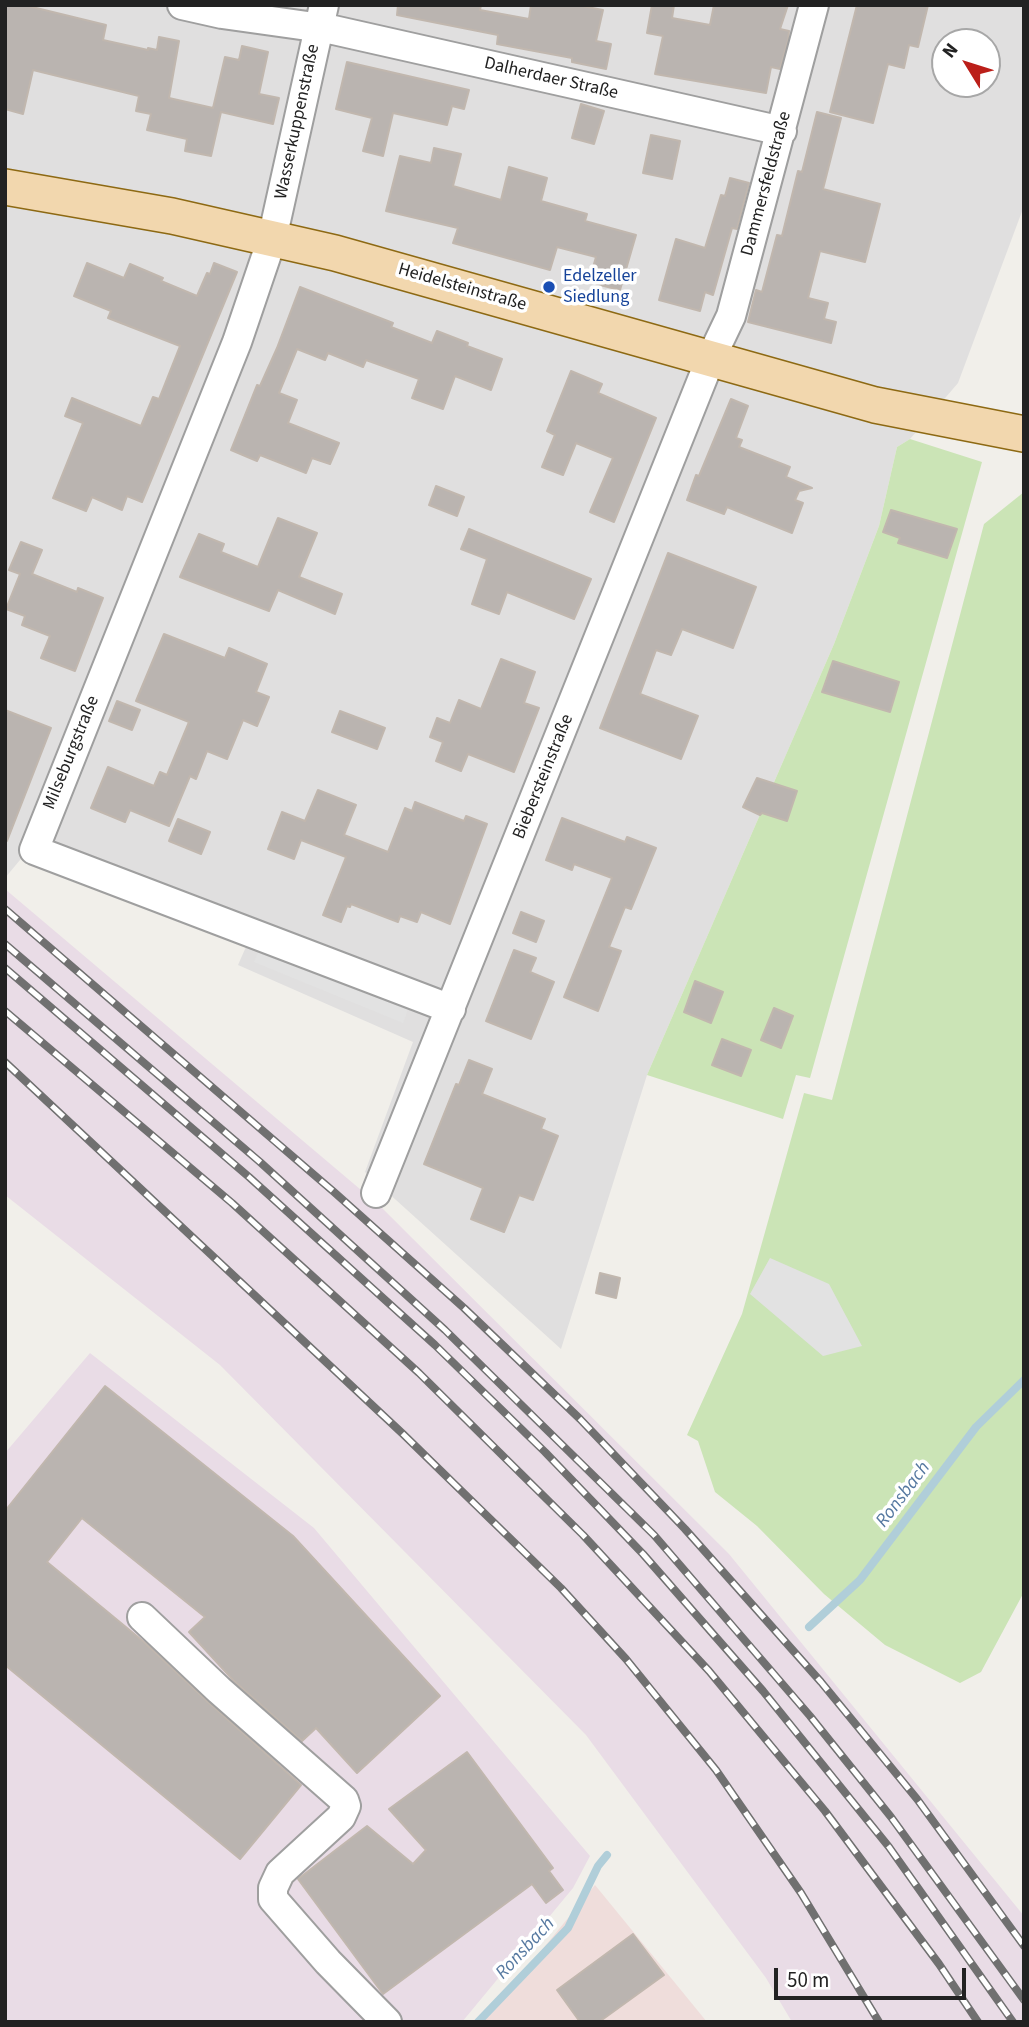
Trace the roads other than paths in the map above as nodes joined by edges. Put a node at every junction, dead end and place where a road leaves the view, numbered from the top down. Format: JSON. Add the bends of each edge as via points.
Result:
{"nodes":[{"id":1,"x":182,"y":5,"type":"edge"},
{"id":2,"x":814,"y":5,"type":"edge"},
{"id":3,"x":321,"y":16,"type":"edge"},
{"id":4,"x":782,"y":131,"type":"junction"},
{"id":5,"x":5,"y":187,"type":"edge"},
{"id":6,"x":272,"y":239,"type":"junction"},
{"id":7,"x":710,"y":360,"type":"junction"},
{"id":8,"x":1024,"y":434,"type":"edge"},
{"id":9,"x":451,"y":1009,"type":"junction"},
{"id":10,"x":376,"y":1193,"type":"dead end"},
{"id":11,"x":142,"y":1618,"type":"dead end"},
{"id":12,"x":387,"y":2022,"type":"edge"}],
"edges":[{"from":1,"to":3,"type":"street","name":"Dalherdaer Straße","via":[[222,14]]},
{"from":2,"to":4,"type":"street","name":"Dammersfeldstraße"},
{"from":3,"to":4,"type":"street","name":"Dalherdaer Straße"},
{"from":3,"to":6,"type":"street","name":"Wasserkuppenstraße"},
{"from":4,"to":7,"type":"street","name":"Dammersfeldstraße","via":[[731,316]]},
{"from":5,"to":6,"type":"main road","name":"Heidelsteinstraße"},
{"from":6,"to":7,"type":"main road","name":"Heidelsteinstraße"},
{"from":6,"to":9,"type":"street","name":"Milseburgstraße","via":[[237,342],[34,850]]},
{"from":7,"to":8,"type":"main road","name":"Heidelsteinstraße","via":[[875,405]]},
{"from":7,"to":9,"type":"street","name":"Biebersteinstraße"},
{"from":9,"to":10,"type":"street","name":"Biebersteinstraße"},
{"from":11,"to":12,"type":"street","via":[[344,1800],[341,1818],[280,1873],[273,1899]]}]}
